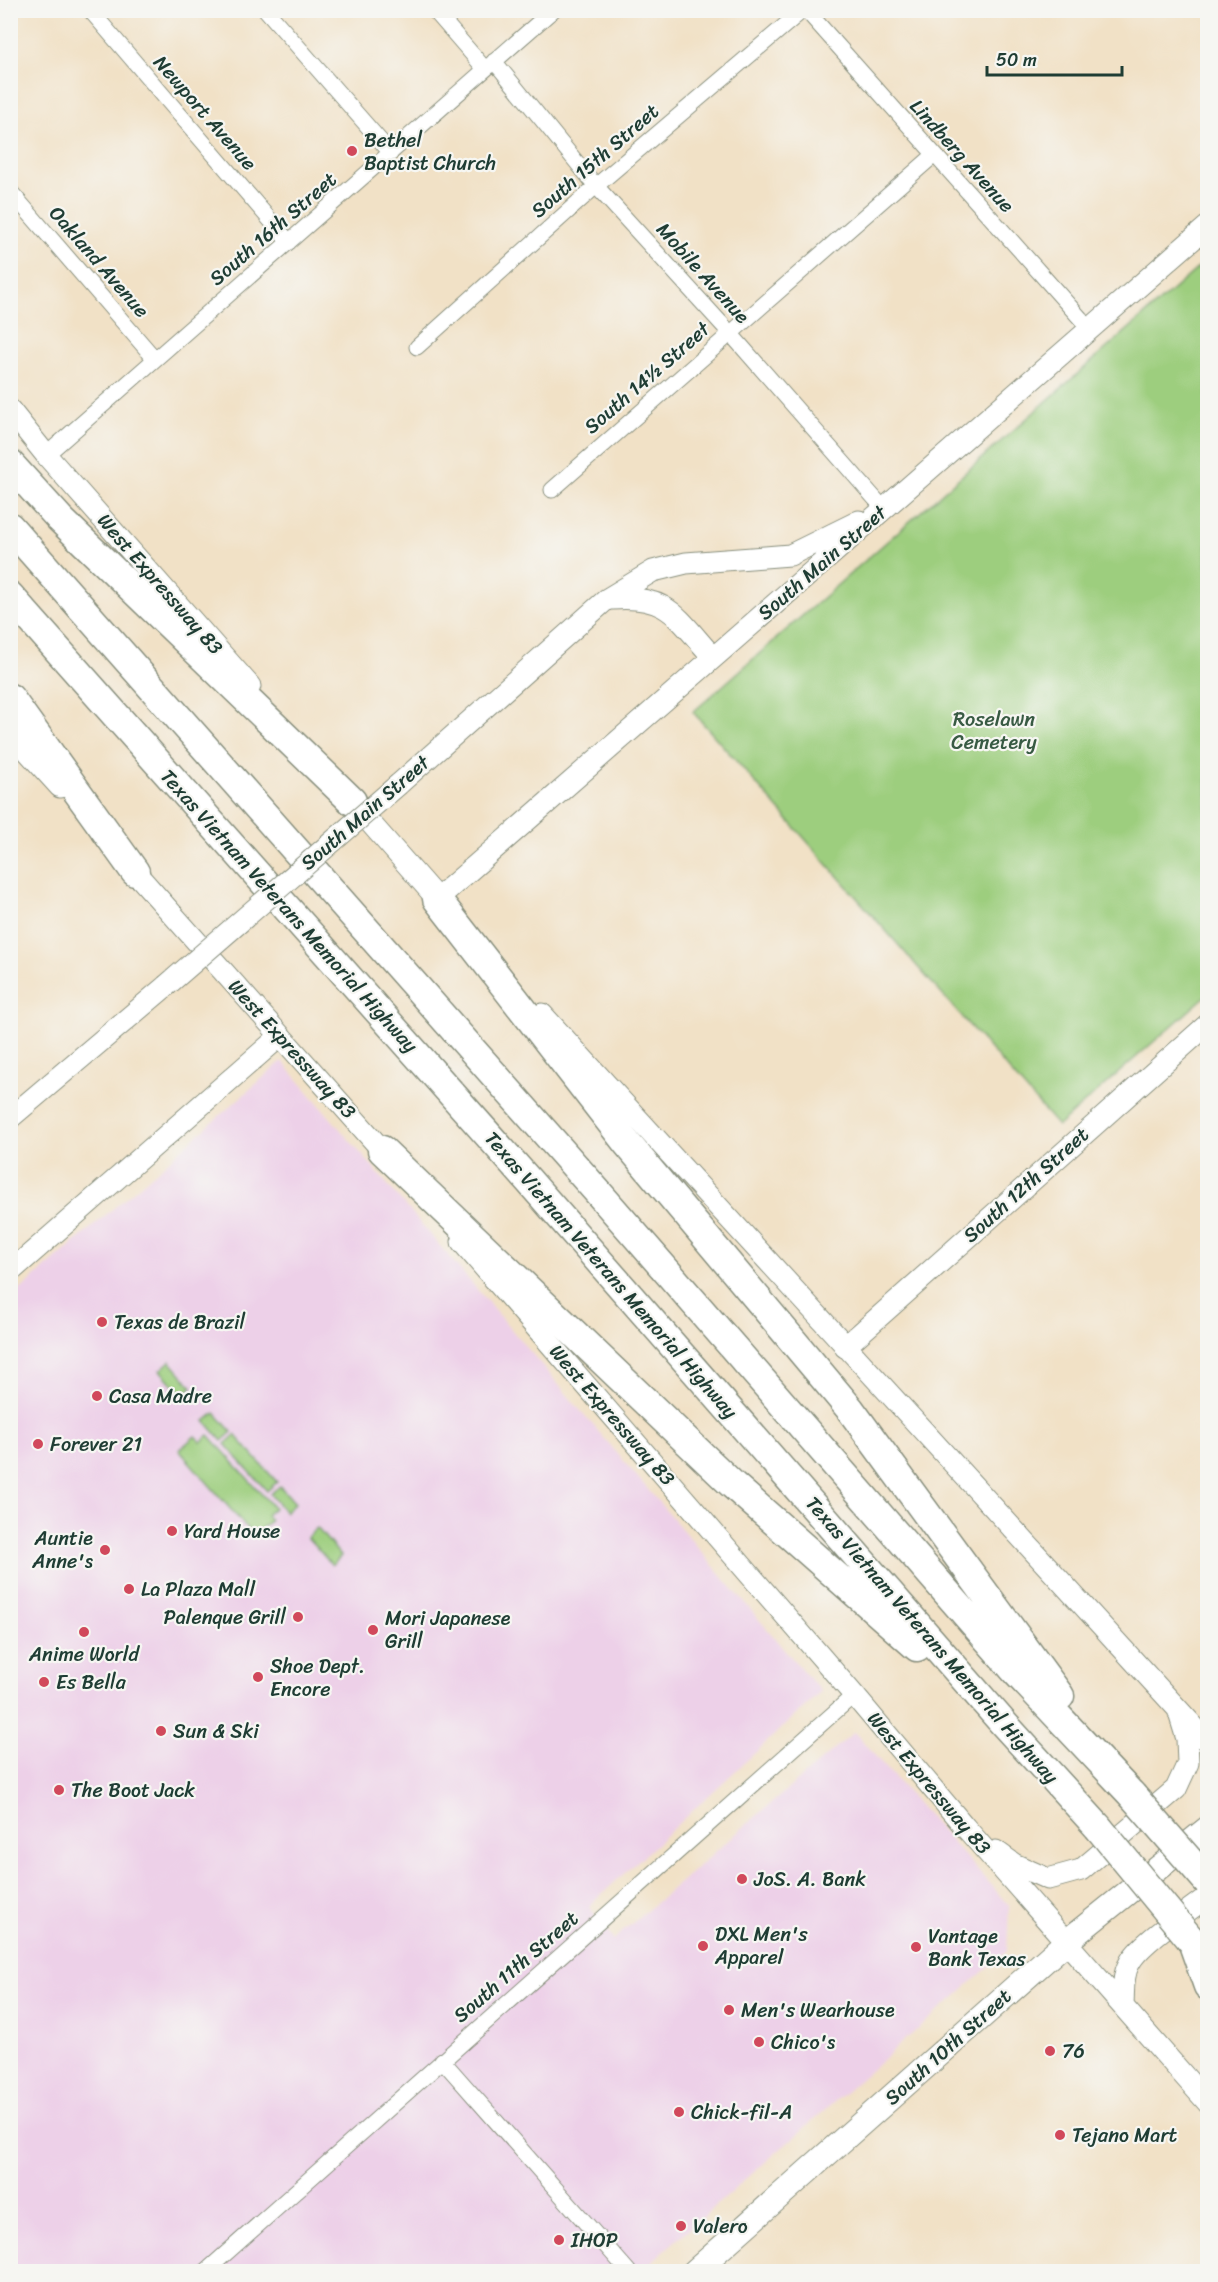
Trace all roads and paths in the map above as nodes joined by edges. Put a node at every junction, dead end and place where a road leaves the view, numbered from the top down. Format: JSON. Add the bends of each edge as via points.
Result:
{"nodes":[{"id":1,"x":90,"y":10,"type":"edge"},
{"id":2,"x":266,"y":10,"type":"edge"},
{"id":3,"x":434,"y":10,"type":"edge"},
{"id":4,"x":553,"y":10,"type":"edge"},
{"id":5,"x":805,"y":10,"type":"edge"},
{"id":6,"x":489,"y":65,"type":"junction"},
{"id":7,"x":391,"y":153,"type":"junction"},
{"id":8,"x":933,"y":156,"type":"junction"},
{"id":9,"x":596,"y":186,"type":"junction"},
{"id":10,"x":10,"y":191,"type":"edge"},
{"id":11,"x":1208,"y":226,"type":"edge"},
{"id":12,"x":289,"y":242,"type":"junction"},
{"id":13,"x":1089,"y":328,"type":"junction"},
{"id":14,"x":730,"y":333,"type":"junction"},
{"id":15,"x":417,"y":347,"type":"dead end"},
{"id":16,"x":155,"y":359,"type":"junction"},
{"id":17,"x":10,"y":410,"type":"edge"},
{"id":18,"x":46,"y":455,"type":"junction"},
{"id":19,"x":10,"y":464,"type":"edge"},
{"id":20,"x":552,"y":490,"type":"dead end"},
{"id":21,"x":884,"y":509,"type":"junction"},
{"id":22,"x":10,"y":526,"type":"edge"},
{"id":23,"x":10,"y":596,"type":"edge"},
{"id":24,"x":607,"y":599,"type":"junction"},
{"id":25,"x":713,"y":657,"type":"junction"},
{"id":26,"x":10,"y":698,"type":"edge"},
{"id":27,"x":10,"y":732,"type":"edge"},
{"id":28,"x":351,"y":801,"type":"junction"},
{"id":29,"x":135,"y":872,"type":"junction"},
{"id":30,"x":437,"y":899,"type":"junction"},
{"id":31,"x":1208,"y":1024,"type":"edge"},
{"id":32,"x":279,"y":1037,"type":"junction"},
{"id":33,"x":10,"y":1118,"type":"edge"},
{"id":34,"x":382,"y":1150,"type":"junction"},
{"id":35,"x":10,"y":1272,"type":"edge"},
{"id":36,"x":845,"y":1347,"type":"junction"},
{"id":37,"x":854,"y":1695,"type":"junction"},
{"id":38,"x":1177,"y":1708,"type":"junction"},
{"id":39,"x":1004,"y":1724,"type":"junction"},
{"id":40,"x":1208,"y":1742,"type":"edge"},
{"id":41,"x":1132,"y":1795,"type":"junction"},
{"id":42,"x":965,"y":1827,"type":"junction"},
{"id":43,"x":1208,"y":1828,"type":"edge"},
{"id":44,"x":1208,"y":1882,"type":"edge"},
{"id":45,"x":1208,"y":1896,"type":"edge"},
{"id":46,"x":1066,"y":1942,"type":"junction"},
{"id":47,"x":1200,"y":1949,"type":"edge"},
{"id":48,"x":1208,"y":1986,"type":"edge"},
{"id":49,"x":1123,"y":2006,"type":"junction"},
{"id":50,"x":441,"y":2060,"type":"junction"},
{"id":51,"x":1208,"y":2103,"type":"edge"},
{"id":52,"x":205,"y":2271,"type":"edge"},
{"id":53,"x":629,"y":2271,"type":"edge"},
{"id":54,"x":694,"y":2271,"type":"edge"}],
"edges":[{"from":1,"to":12,"type":"street","name":"Newport Avenue"},
{"from":2,"to":7,"type":"street"},
{"from":3,"to":6,"type":"street","name":"Mobile Avenue"},
{"from":4,"to":6,"type":"street","name":"South 16th Street"},
{"from":5,"to":8,"type":"street","name":"Lindberg Avenue"},
{"from":5,"to":9,"type":"street","name":"South 15th Street"},
{"from":6,"to":7,"type":"street","name":"South 16th Street"},
{"from":6,"to":9,"type":"street","name":"Mobile Avenue"},
{"from":7,"to":12,"type":"street","name":"South 16th Street"},
{"from":8,"to":13,"type":"street","name":"Lindberg Avenue"},
{"from":8,"to":14,"type":"street","name":"South 14½ Street"},
{"from":9,"to":14,"type":"street","name":"Mobile Avenue"},
{"from":9,"to":15,"type":"street","name":"South 15th Street"},
{"from":10,"to":16,"type":"street","name":"Oakland Avenue"},
{"from":11,"to":13,"type":"main road","name":"South Main Street"},
{"from":12,"to":16,"type":"street","name":"South 16th Street"},
{"from":13,"to":21,"type":"main road","name":"South Main Street"},
{"from":14,"to":20,"type":"street","name":"South 14½ Street"},
{"from":14,"to":21,"type":"street","name":"Mobile Avenue"},
{"from":16,"to":18,"type":"street","name":"South 16th Street"},
{"from":17,"to":18,"type":"main road","name":"West Expressway 83"},
{"from":18,"to":28,"type":"main road","name":"West Expressway 83"},
{"from":19,"to":28,"type":"highway","via":[[60,519]]},
{"from":21,"to":24,"type":"main road","name":"South Main Street","via":[[790,555],[686,563],[653,571]]},
{"from":21,"to":25,"type":"main road","name":"South Main Street"},
{"from":22,"to":41,"type":"highway","via":[[1017,1673]]},
{"from":23,"to":39,"type":"highway","name":"Texas Vietnam Veterans Memorial Highway"},
{"from":24,"to":25,"type":"main road","via":[[637,597],[657,601]]},
{"from":24,"to":33,"type":"main road","name":"South Main Street","bridge":true,"via":[[399,784]]},
{"from":25,"to":30,"type":"main road","name":"South Main Street"},
{"from":26,"to":29,"type":"highway"},
{"from":27,"to":29,"type":"main road","name":"West Expressway 83"},
{"from":28,"to":30,"type":"main road","name":"West Expressway 83"},
{"from":29,"to":32,"type":"main road","name":"West Expressway 83"},
{"from":30,"to":36,"type":"main road","name":"West Expressway 83"},
{"from":30,"to":41,"type":"highway","via":[[626,1142],[850,1409]]},
{"from":31,"to":36,"type":"main road","name":"South 12th Street"},
{"from":32,"to":34,"type":"main road","name":"West Expressway 83"},
{"from":32,"to":35,"type":"main road"},
{"from":34,"to":37,"type":"main road","name":"West Expressway 83"},
{"from":34,"to":39,"type":"highway","via":[[733,1485]]},
{"from":36,"to":38,"type":"main road","name":"West Expressway 83"},
{"from":37,"to":42,"type":"main road","name":"West Expressway 83"},
{"from":37,"to":50,"type":"street","name":"South 11th Street"},
{"from":38,"to":40,"type":"main road","name":"West Expressway 83"},
{"from":38,"to":42,"type":"main road","via":[[1187,1739],[1188,1763],[1176,1789],[1081,1870],[1048,1879],[1014,1864]]},
{"from":39,"to":47,"type":"highway","name":"Texas Vietnam Veterans Memorial Highway","bridge":true,"via":[[1098,1827]]},
{"from":41,"to":44,"type":"highway","bridge":true},
{"from":42,"to":46,"type":"main road","name":"West Expressway 83"},
{"from":43,"to":46,"type":"main road","name":"South 10th Street"},
{"from":45,"to":49,"type":"main road","via":[[1138,1951],[1124,1978]]},
{"from":46,"to":49,"type":"main road","name":"West Expressway 83"},
{"from":46,"to":54,"type":"main road","name":"South 10th Street"},
{"from":47,"to":48,"type":"highway","name":"Texas Vietnam Veterans Memorial Highway"},
{"from":49,"to":51,"type":"main road","name":"West Expressway 83"},
{"from":50,"to":52,"type":"street","name":"South 11th Street"},
{"from":50,"to":53,"type":"street"}]}
